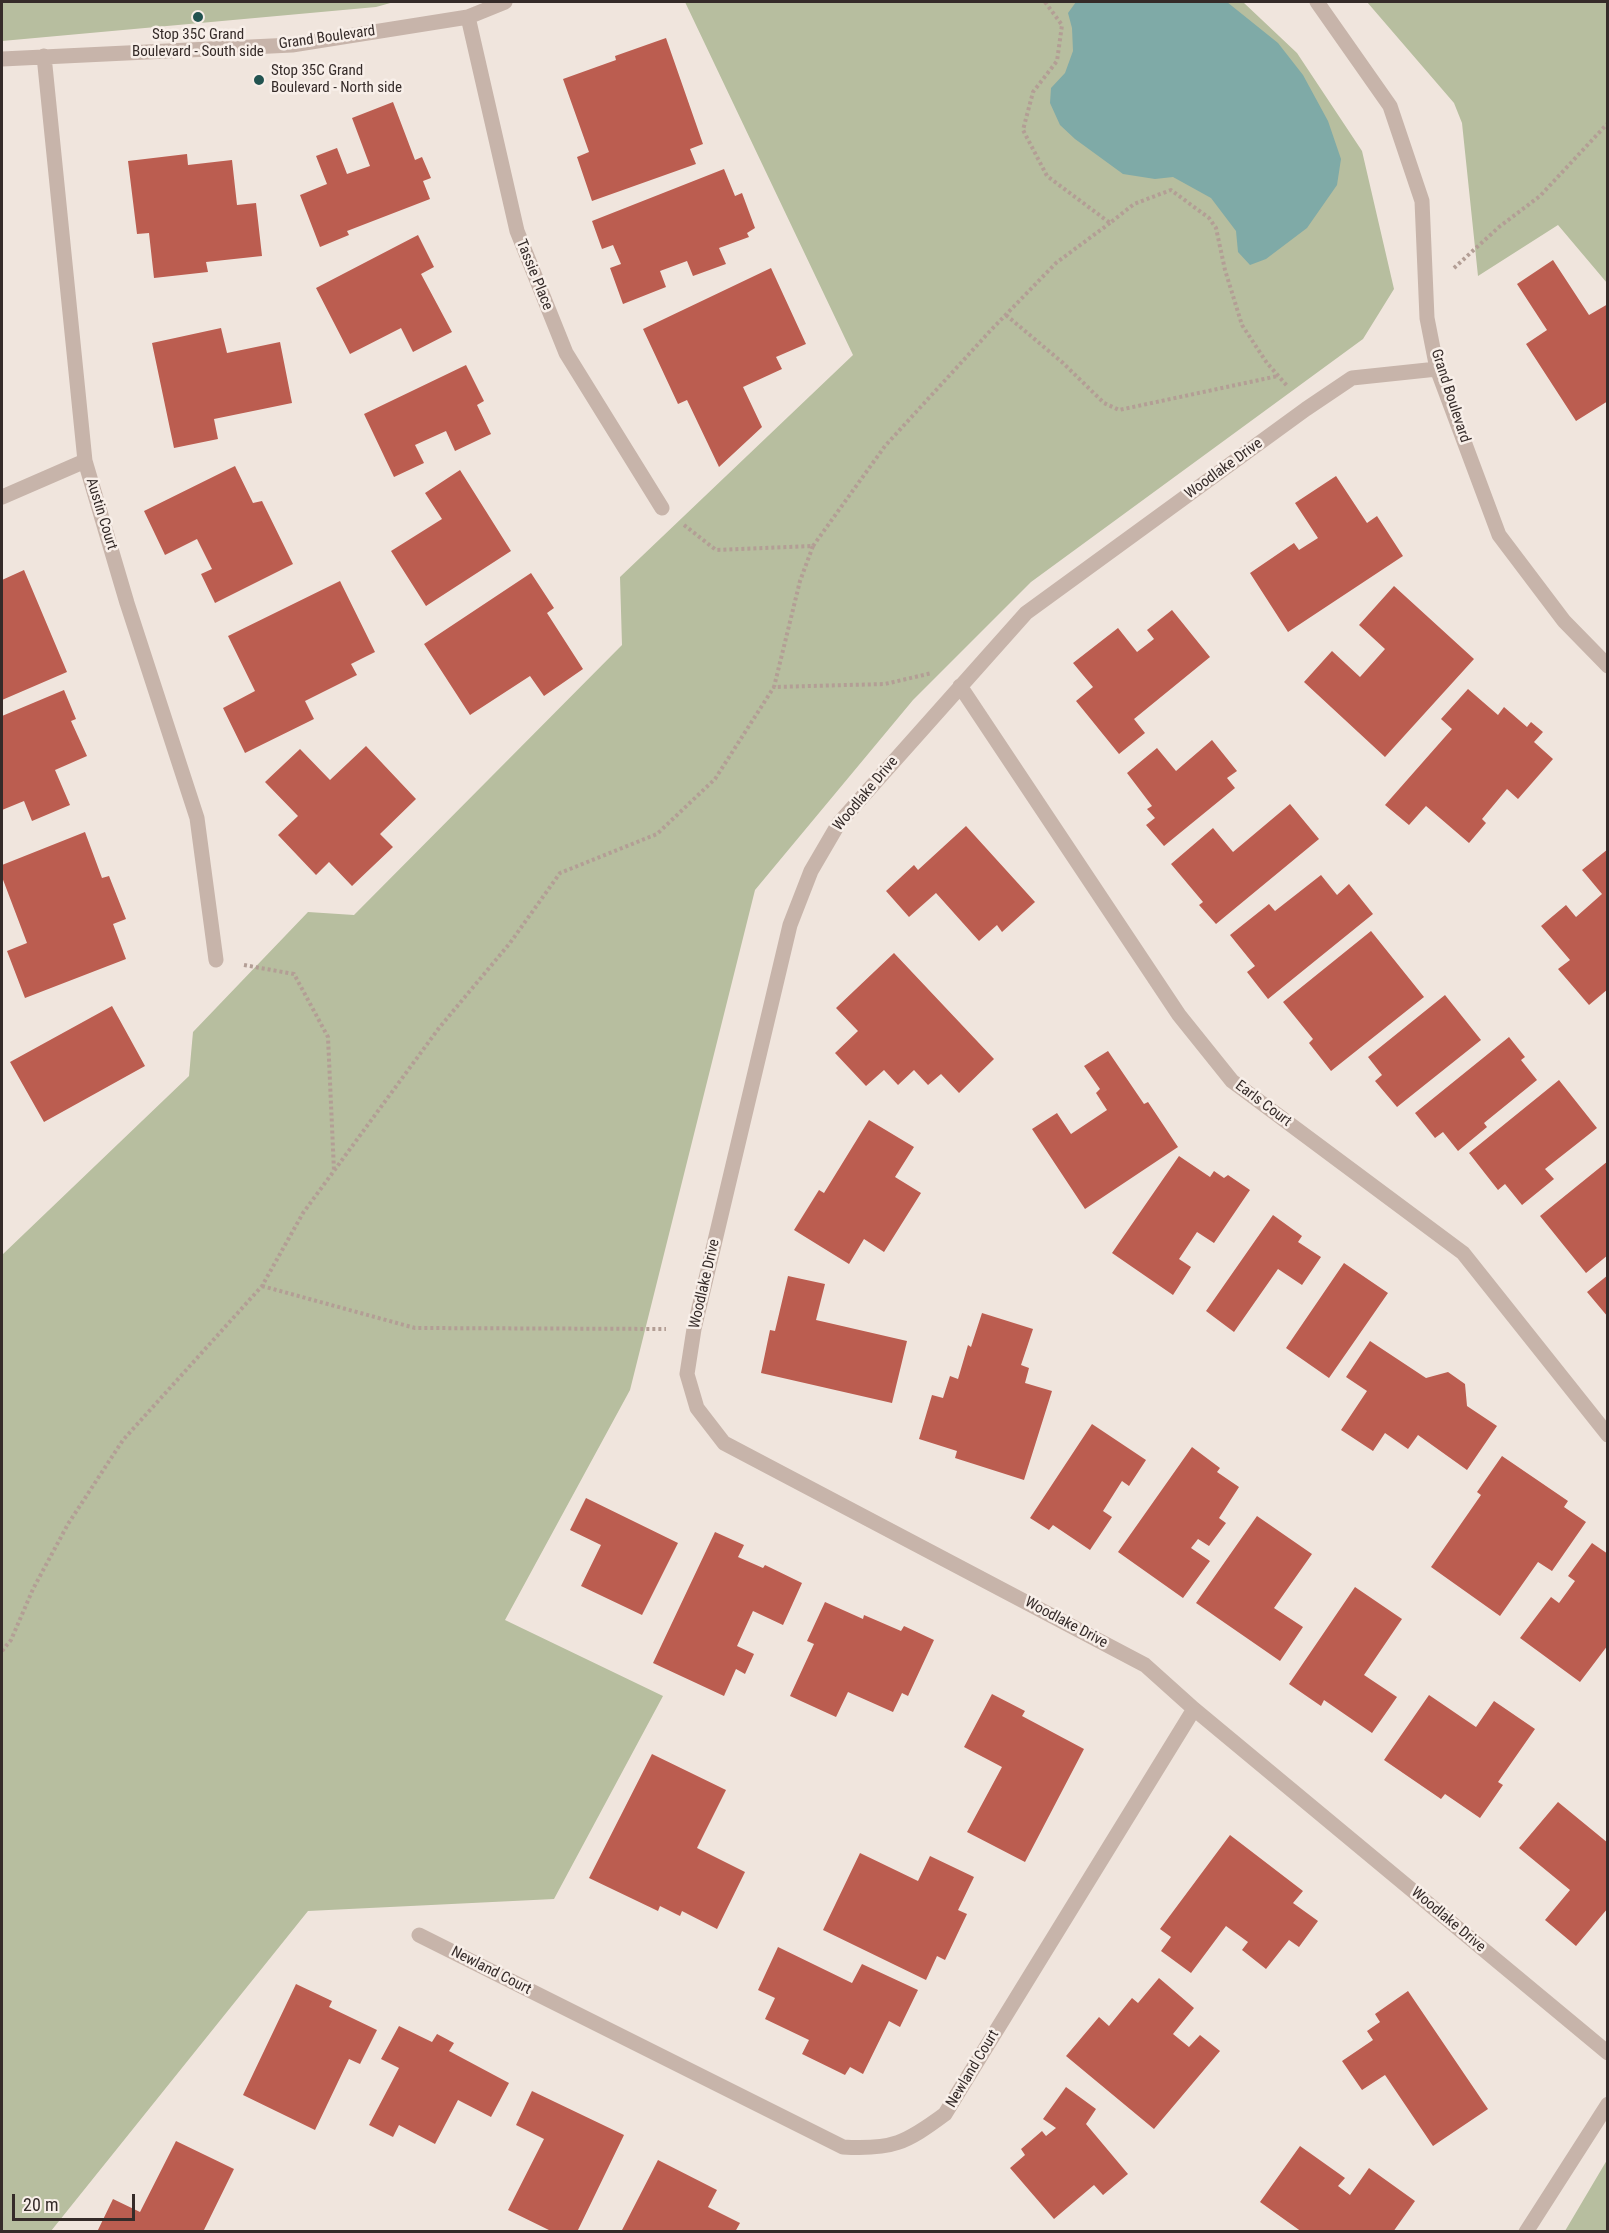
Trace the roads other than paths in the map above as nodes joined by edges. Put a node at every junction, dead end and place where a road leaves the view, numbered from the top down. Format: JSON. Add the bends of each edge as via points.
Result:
{"nodes":[{"id":1,"x":505,"y":2,"type":"edge"},
{"id":2,"x":1317,"y":2,"type":"edge"},
{"id":3,"x":468,"y":17,"type":"junction"},
{"id":4,"x":44,"y":56,"type":"junction"},
{"id":5,"x":2,"y":59,"type":"edge"},
{"id":6,"x":1437,"y":369,"type":"junction"},
{"id":7,"x":85,"y":461,"type":"junction"},
{"id":8,"x":2,"y":497,"type":"edge"},
{"id":9,"x":662,"y":508,"type":"road end"},
{"id":10,"x":1608,"y":666,"type":"edge"},
{"id":11,"x":960,"y":686,"type":"junction"},
{"id":12,"x":216,"y":960,"type":"road end"},
{"id":13,"x":1608,"y":1435,"type":"edge"},
{"id":14,"x":1194,"y":1708,"type":"junction"},
{"id":15,"x":419,"y":1935,"type":"dead end"},
{"id":16,"x":1608,"y":2053,"type":"edge"},
{"id":17,"x":1608,"y":2104,"type":"edge"},
{"id":18,"x":1527,"y":2232,"type":"edge"}],
"edges":[{"from":1,"to":3,"type":"street","name":"Grand Boulevard"},
{"from":2,"to":6,"type":"street","name":"Grand Boulevard","via":[[1390,106],[1422,201],[1427,318]]},
{"from":3,"to":4,"type":"street","name":"Grand Boulevard","via":[[292,45]]},
{"from":3,"to":9,"type":"street","name":"Tassie Place","via":[[517,231],[566,354]]},
{"from":4,"to":5,"type":"street","name":"Grand Boulevard"},
{"from":4,"to":7,"type":"street","name":"Austin Court"},
{"from":6,"to":10,"type":"street","name":"Grand Boulevard","via":[[1499,535],[1564,621]]},
{"from":6,"to":11,"type":"street","name":"Woodlake Drive","via":[[1352,378],[1026,613]]},
{"from":7,"to":8,"type":"street"},
{"from":7,"to":12,"type":"street","name":"Austin Court","via":[[197,818]]},
{"from":11,"to":13,"type":"street","name":"Earls Court","via":[[1179,1015],[1232,1081],[1463,1253]]},
{"from":11,"to":14,"type":"street","name":"Woodlake Drive","via":[[839,823],[811,871],[790,925],[694,1329],[687,1374],[696,1408],[724,1443],[1145,1665]]},
{"from":14,"to":15,"type":"street","name":"Newland Court","via":[[945,2114],[898,2144],[870,2149],[843,2147]]},
{"from":14,"to":16,"type":"street","name":"Woodlake Drive"},
{"from":17,"to":18,"type":"street"}]}
